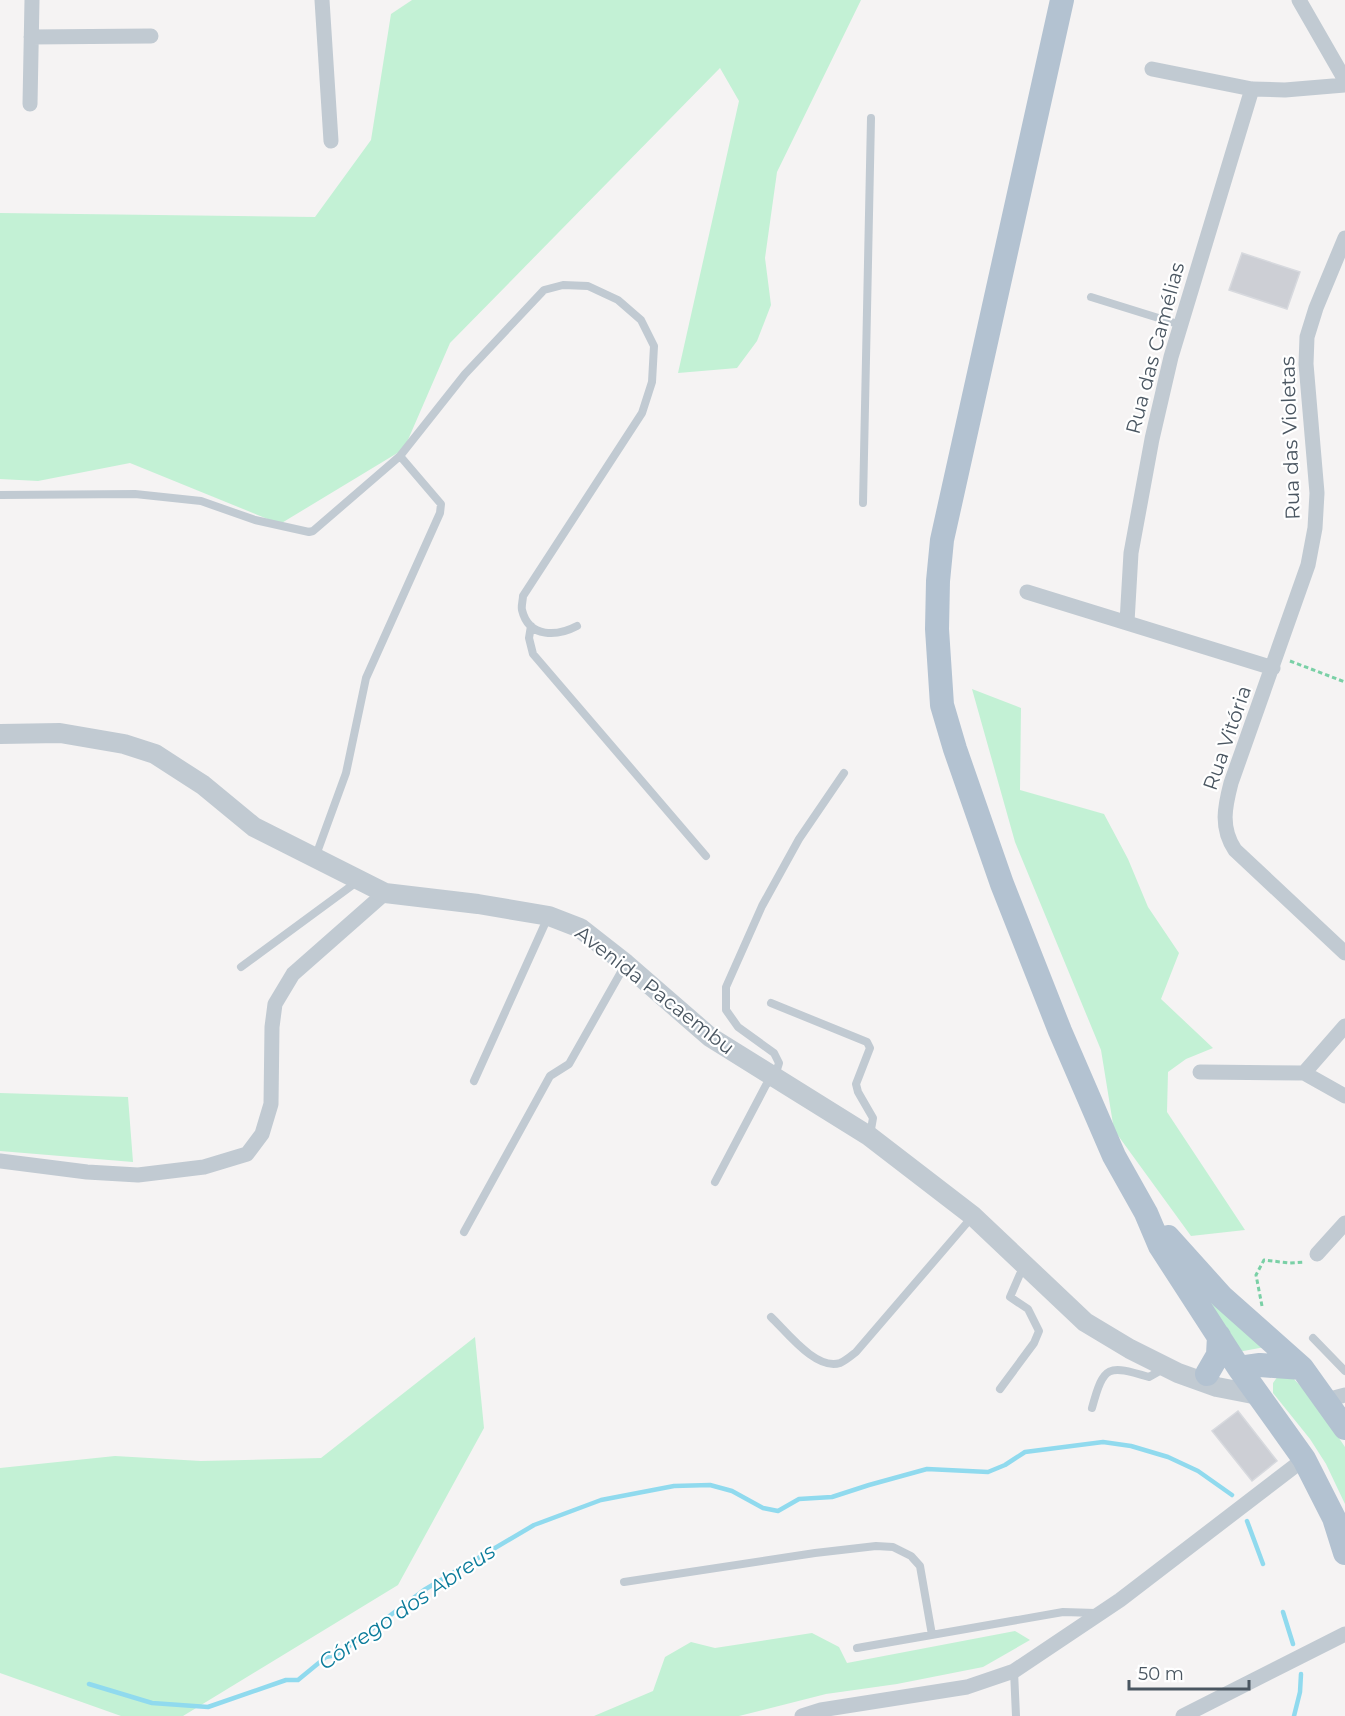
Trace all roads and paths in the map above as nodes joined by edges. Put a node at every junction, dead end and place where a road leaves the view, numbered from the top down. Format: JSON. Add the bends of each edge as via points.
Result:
{"nodes":[{"id":1,"x":32,"y":0,"type":"edge"},
{"id":2,"x":322,"y":0,"type":"edge"},
{"id":3,"x":1062,"y":0,"type":"edge"},
{"id":4,"x":1299,"y":0,"type":"edge"},
{"id":5,"x":151,"y":36,"type":"dead end"},
{"id":6,"x":31,"y":37,"type":"junction"},
{"id":7,"x":1152,"y":69,"type":"dead end"},
{"id":8,"x":1345,"y":80,"type":"edge"},
{"id":9,"x":1345,"y":85,"type":"edge"},
{"id":10,"x":1252,"y":89,"type":"junction"},
{"id":11,"x":30,"y":104,"type":"dead end"},
{"id":12,"x":871,"y":118,"type":"dead end"},
{"id":13,"x":331,"y":141,"type":"dead end"},
{"id":14,"x":1345,"y":238,"type":"edge"},
{"id":15,"x":1091,"y":297,"type":"dead end"},
{"id":16,"x":1181,"y":325,"type":"junction"},
{"id":17,"x":400,"y":456,"type":"junction"},
{"id":18,"x":0,"y":495,"type":"edge"},
{"id":19,"x":863,"y":503,"type":"dead end"},
{"id":20,"x":1027,"y":592,"type":"dead end"},
{"id":21,"x":1127,"y":622,"type":"junction"},
{"id":22,"x":531,"y":626,"type":"junction"},
{"id":23,"x":577,"y":626,"type":"dead end"},
{"id":24,"x":1275,"y":662,"type":"junction"},
{"id":25,"x":1345,"y":682,"type":"edge"},
{"id":26,"x":0,"y":734,"type":"edge"},
{"id":27,"x":844,"y":773,"type":"dead end"},
{"id":28,"x":706,"y":856,"type":"dead end"},
{"id":29,"x":314,"y":859,"type":"junction"},
{"id":30,"x":358,"y":880,"type":"junction"},
{"id":31,"x":385,"y":893,"type":"junction"},
{"id":32,"x":549,"y":916,"type":"junction"},
{"id":33,"x":1345,"y":953,"type":"edge"},
{"id":34,"x":626,"y":963,"type":"junction"},
{"id":35,"x":241,"y":967,"type":"dead end"},
{"id":36,"x":771,"y":1003,"type":"dead end"},
{"id":37,"x":1345,"y":1026,"type":"edge"},
{"id":38,"x":1200,"y":1072,"type":"dead end"},
{"id":39,"x":1304,"y":1073,"type":"junction"},
{"id":40,"x":775,"y":1076,"type":"junction"},
{"id":41,"x":474,"y":1081,"type":"dead end"},
{"id":42,"x":1345,"y":1096,"type":"edge"},
{"id":43,"x":869,"y":1136,"type":"junction"},
{"id":44,"x":0,"y":1161,"type":"edge"},
{"id":45,"x":715,"y":1182,"type":"dead end"},
{"id":46,"x":1146,"y":1213,"type":"junction"},
{"id":47,"x":973,"y":1216,"type":"junction"},
{"id":48,"x":1345,"y":1223,"type":"edge"},
{"id":49,"x":464,"y":1232,"type":"dead end"},
{"id":50,"x":1317,"y":1254,"type":"joint"},
{"id":51,"x":1026,"y":1266,"type":"junction"},
{"id":52,"x":771,"y":1317,"type":"dead end"},
{"id":53,"x":1219,"y":1336,"type":"junction"},
{"id":54,"x":1267,"y":1337,"type":"junction"},
{"id":55,"x":1313,"y":1338,"type":"dead end"},
{"id":56,"x":1239,"y":1368,"type":"junction"},
{"id":57,"x":1291,"y":1368,"type":"junction"},
{"id":58,"x":1172,"y":1370,"type":"junction"},
{"id":59,"x":1345,"y":1371,"type":"edge"},
{"id":60,"x":1207,"y":1374,"type":"junction"},
{"id":61,"x":1000,"y":1389,"type":"dead end"},
{"id":62,"x":1258,"y":1395,"type":"junction"},
{"id":63,"x":1335,"y":1397,"type":"edge"},
{"id":64,"x":1092,"y":1408,"type":"dead end"},
{"id":65,"x":1345,"y":1428,"type":"edge"},
{"id":66,"x":1304,"y":1459,"type":"junction"},
{"id":67,"x":1345,"y":1553,"type":"edge"},
{"id":68,"x":624,"y":1582,"type":"dead end"},
{"id":69,"x":1100,"y":1613,"type":"junction"},
{"id":70,"x":1345,"y":1634,"type":"edge"},
{"id":71,"x":932,"y":1635,"type":"junction"},
{"id":72,"x":857,"y":1648,"type":"dead end"},
{"id":73,"x":1014,"y":1671,"type":"junction"},
{"id":74,"x":802,"y":1716,"type":"edge"},
{"id":75,"x":1016,"y":1716,"type":"edge"},
{"id":76,"x":1183,"y":1716,"type":"edge"}],
"edges":[{"from":1,"to":6,"type":"street"},
{"from":2,"to":13,"type":"street"},
{"from":3,"to":46,"type":"main road","via":[[942,540],[938,581],[942,705],[1002,884],[1114,1156]]},
{"from":4,"to":8,"type":"street"},
{"from":5,"to":6,"type":"street"},
{"from":6,"to":11,"type":"street"},
{"from":7,"to":10,"type":"street"},
{"from":9,"to":10,"type":"street"},
{"from":10,"to":16,"type":"street","name":"Rua das Camélias"},
{"from":12,"to":19,"type":"lane"},
{"from":14,"to":24,"type":"street","name":"Rua das Violetas","via":[[1307,336],[1317,493],[1315,528],[1308,565]]},
{"from":15,"to":16,"type":"lane"},
{"from":16,"to":21,"type":"street","name":"Rua das Camélias","via":[[1152,439],[1131,553]]},
{"from":17,"to":18,"type":"lane","via":[[309,532],[255,520],[201,501],[135,494]]},
{"from":17,"to":22,"type":"lane","via":[[465,374],[544,290],[563,285],[588,286],[618,300],[641,320],[654,346],[652,382],[642,413],[523,596],[522,610]]},
{"from":17,"to":29,"type":"lane","via":[[441,504],[440,513],[366,678],[346,773]]},
{"from":20,"to":21,"type":"street"},
{"from":21,"to":24,"type":"street"},
{"from":22,"to":23,"type":"lane","via":[[549,634]]},
{"from":22,"to":28,"type":"lane","via":[[533,654]]},
{"from":24,"to":25,"type":"path"},
{"from":24,"to":33,"type":"street","name":"Rua Vitória","via":[[1231,783],[1226,802],[1226,832],[1235,850]]},
{"from":26,"to":29,"type":"street","name":"Avenida Pacaembu","via":[[60,733],[124,744],[154,754],[203,785],[254,827]]},
{"from":27,"to":40,"type":"lane","via":[[799,839],[762,906],[726,987],[726,1010],[738,1027],[774,1053],[779,1063]]},
{"from":29,"to":30,"type":"street","name":"Avenida Pacaembu"},
{"from":30,"to":31,"type":"street","name":"Avenida Pacaembu"},
{"from":30,"to":35,"type":"lane"},
{"from":31,"to":32,"type":"street","name":"Avenida Pacaembu"},
{"from":31,"to":44,"type":"street","via":[[292,974],[282,990],[275,1004],[272,1027],[271,1104],[262,1134],[247,1154],[204,1167],[138,1175]]},
{"from":32,"to":34,"type":"street","name":"Avenida Pacaembu","via":[[580,928]]},
{"from":32,"to":41,"type":"lane"},
{"from":34,"to":40,"type":"street","name":"Avenida Pacaembu","via":[[711,1037]]},
{"from":34,"to":49,"type":"lane","via":[[569,1064],[550,1076]]},
{"from":36,"to":43,"type":"lane","via":[[867,1042],[870,1048],[856,1084],[873,1118]]},
{"from":37,"to":39,"type":"street"},
{"from":38,"to":39,"type":"street"},
{"from":39,"to":42,"type":"street"},
{"from":40,"to":43,"type":"street","name":"Avenida Pacaembu"},
{"from":40,"to":45,"type":"lane","via":[[766,1085]]},
{"from":43,"to":47,"type":"street","name":"Avenida Pacaembu"},
{"from":46,"to":53,"type":"main road","via":[[1160,1246]]},
{"from":46,"to":54,"type":"main road","via":[[1222,1297]]},
{"from":47,"to":51,"type":"street","name":"Avenida Pacaembu"},
{"from":47,"to":52,"type":"lane","via":[[856,1352],[839,1363],[825,1363],[813,1357]]},
{"from":48,"to":50,"type":"street"},
{"from":50,"to":54,"type":"path","via":[[1306,1262],[1264,1260],[1256,1275]]},
{"from":51,"to":58,"type":"street","name":"Avenida Pacaembu","via":[[1085,1322]]},
{"from":51,"to":61,"type":"lane","via":[[1010,1297],[1028,1309],[1039,1331]]},
{"from":53,"to":56,"type":"main road"},
{"from":53,"to":60,"type":"main road","via":[[1218,1355]]},
{"from":54,"to":57,"type":"main road"},
{"from":55,"to":59,"type":"lane"},
{"from":56,"to":57,"type":"main road"},
{"from":56,"to":60,"type":"street"},
{"from":56,"to":62,"type":"main road"},
{"from":57,"to":62,"type":"main road","via":[[1266,1379]]},
{"from":57,"to":63,"type":"main road"},
{"from":58,"to":60,"type":"street"},
{"from":58,"to":62,"type":"street","name":"Avenida Pacaembu","via":[[1217,1387]]},
{"from":58,"to":64,"type":"lane","via":[[1149,1377],[1121,1368],[1109,1371],[1099,1384]]},
{"from":62,"to":66,"type":"main road"},
{"from":63,"to":65,"type":"main road"},
{"from":66,"to":67,"type":"main road","via":[[1334,1518]]},
{"from":66,"to":69,"type":"street"},
{"from":68,"to":71,"type":"lane","via":[[815,1553],[893,1547],[920,1566]]},
{"from":69,"to":71,"type":"lane","via":[[1063,1612]]},
{"from":69,"to":73,"type":"street"},
{"from":70,"to":76,"type":"street"},
{"from":71,"to":72,"type":"lane"},
{"from":73,"to":74,"type":"street","via":[[967,1687]]},
{"from":73,"to":75,"type":"lane"}]}
